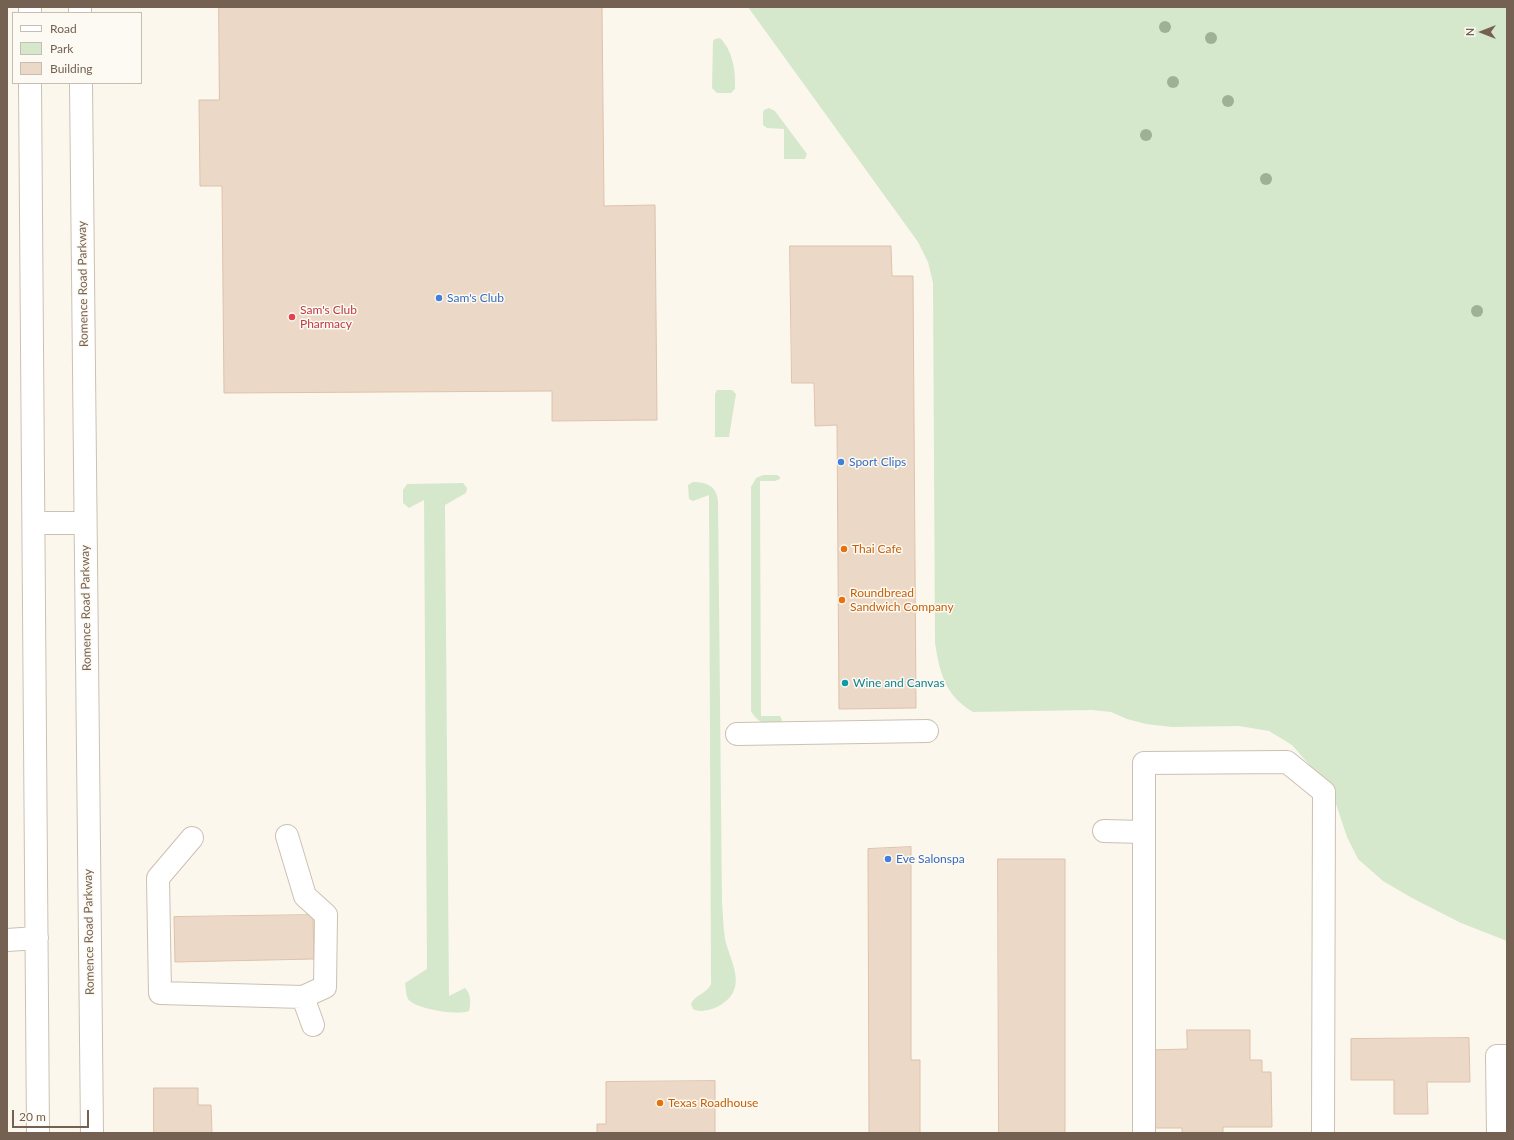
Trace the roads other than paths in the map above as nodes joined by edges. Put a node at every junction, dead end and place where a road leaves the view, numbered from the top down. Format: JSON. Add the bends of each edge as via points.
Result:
{"nodes":[{"id":1,"x":30,"y":84,"type":"edge"},
{"id":2,"x":80,"y":84,"type":"edge"},
{"id":3,"x":85,"y":522,"type":"junction"},
{"id":4,"x":34,"y":523,"type":"junction"},
{"id":5,"x":927,"y":731,"type":"dead end"},
{"id":6,"x":737,"y":734,"type":"dead end"},
{"id":7,"x":1104,"y":831,"type":"dead end"},
{"id":8,"x":1144,"y":832,"type":"junction"},
{"id":9,"x":287,"y":836,"type":"dead end"},
{"id":10,"x":192,"y":838,"type":"dead end"},
{"id":11,"x":37,"y":938,"type":"junction"},
{"id":12,"x":7,"y":940,"type":"edge"},
{"id":13,"x":303,"y":997,"type":"junction"},
{"id":14,"x":313,"y":1025,"type":"dead end"},
{"id":15,"x":1507,"y":1056,"type":"edge"},
{"id":16,"x":38,"y":1133,"type":"edge"},
{"id":17,"x":92,"y":1133,"type":"edge"},
{"id":18,"x":1144,"y":1133,"type":"edge"},
{"id":19,"x":1323,"y":1133,"type":"edge"},
{"id":20,"x":1498,"y":1133,"type":"edge"}],
"edges":[{"from":1,"to":4,"type":"street"},
{"from":2,"to":3,"type":"street","name":"Romence Road Parkway"},
{"from":3,"to":4,"type":"street"},
{"from":3,"to":17,"type":"street","name":"Romence Road Parkway"},
{"from":4,"to":11,"type":"street"},
{"from":5,"to":6,"type":"street"},
{"from":7,"to":8,"type":"street"},
{"from":8,"to":18,"type":"street"},
{"from":8,"to":19,"type":"street","via":[[1144,763],[1287,762],[1324,792]]},
{"from":9,"to":13,"type":"street","via":[[305,896],[326,915],[325,987]]},
{"from":10,"to":13,"type":"street","via":[[158,878],[160,993]]},
{"from":11,"to":12,"type":"street"},
{"from":11,"to":16,"type":"street"},
{"from":13,"to":14,"type":"street"},
{"from":15,"to":20,"type":"street","via":[[1497,1056]]}]}
